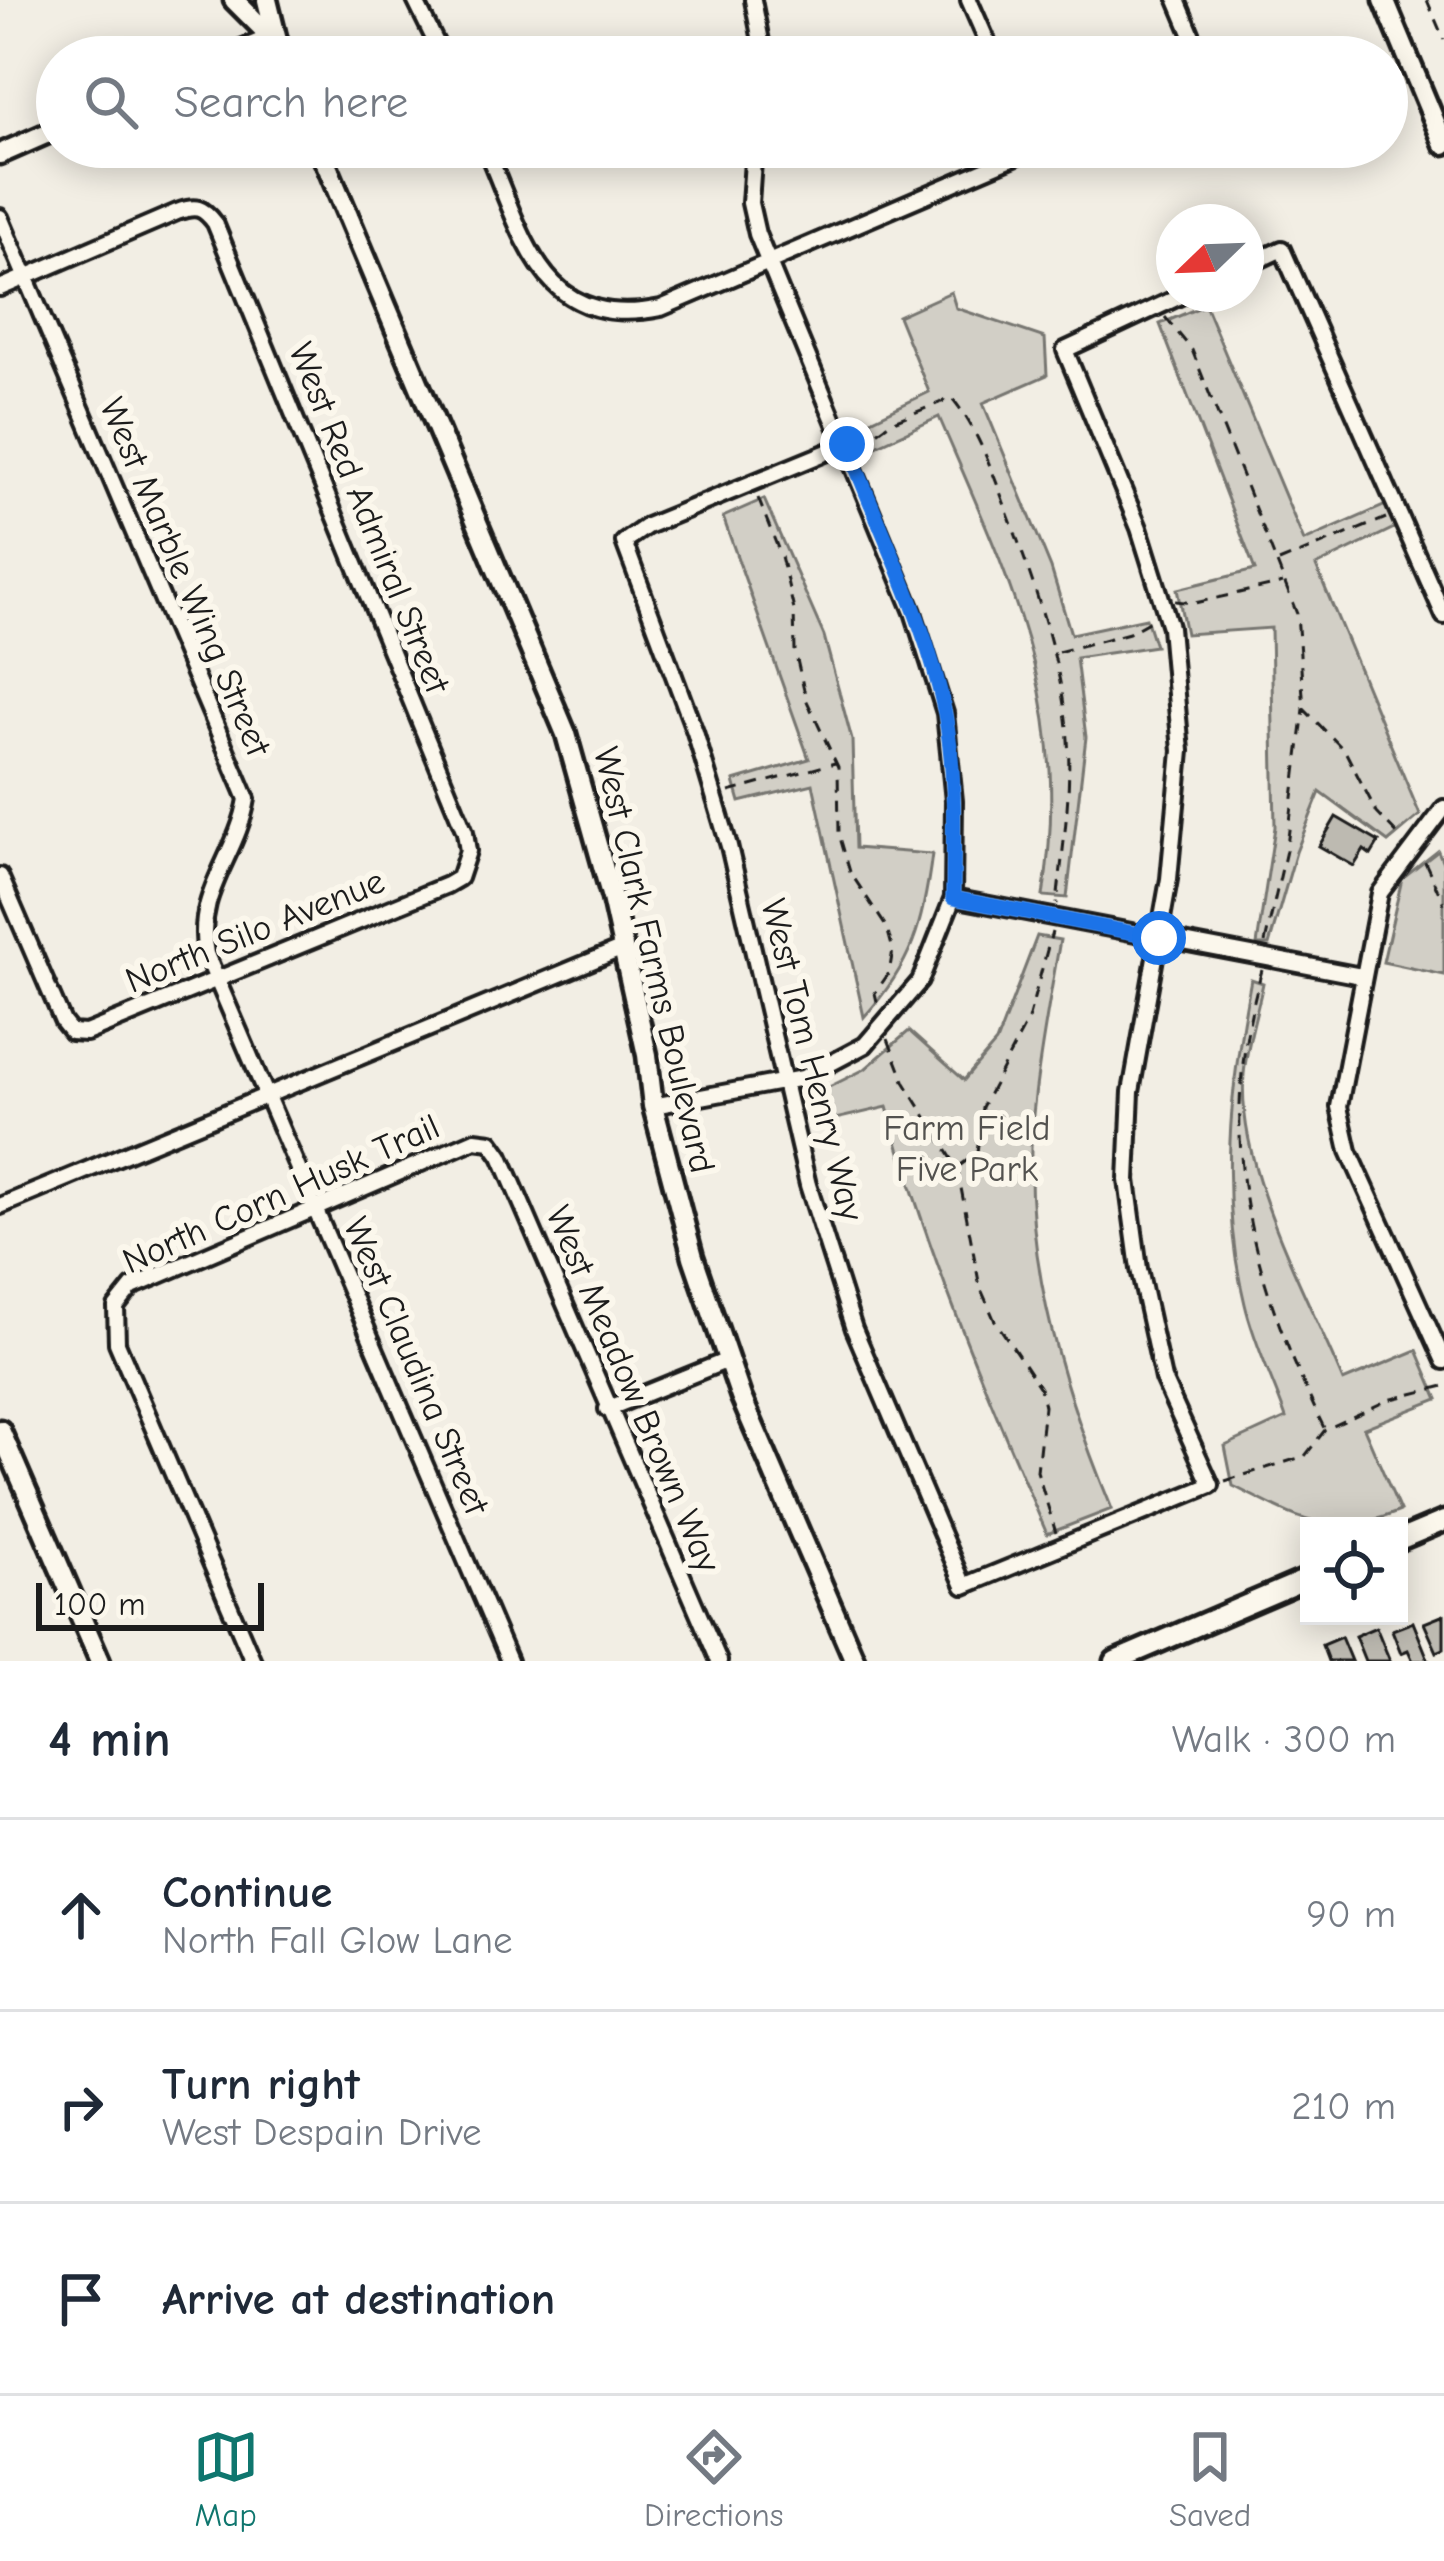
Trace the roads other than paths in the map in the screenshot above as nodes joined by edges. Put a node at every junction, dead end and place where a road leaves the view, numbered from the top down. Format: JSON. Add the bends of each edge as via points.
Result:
{"nodes":[{"id":1,"x":234,"y":0,"type":"edge"},
{"id":2,"x":267,"y":0,"type":"edge"},
{"id":3,"x":415,"y":0,"type":"edge"},
{"id":4,"x":753,"y":0,"type":"edge"},
{"id":5,"x":969,"y":0,"type":"edge"},
{"id":6,"x":1177,"y":0,"type":"edge"},
{"id":7,"x":1384,"y":0,"type":"edge"},
{"id":8,"x":270,"y":36,"type":"edge"},
{"id":9,"x":272,"y":36,"type":"edge"},
{"id":10,"x":433,"y":36,"type":"edge"},
{"id":11,"x":760,"y":36,"type":"edge"},
{"id":12,"x":985,"y":36,"type":"edge"},
{"id":13,"x":1192,"y":36,"type":"edge"},
{"id":14,"x":1399,"y":36,"type":"edge"},
{"id":15,"x":1408,"y":58,"type":"edge"},
{"id":16,"x":36,"y":138,"type":"edge"},
{"id":17,"x":1444,"y":144,"type":"edge"},
{"id":18,"x":0,"y":154,"type":"edge"},
{"id":19,"x":328,"y":168,"type":"edge"},
{"id":20,"x":494,"y":168,"type":"edge"},
{"id":21,"x":752,"y":168,"type":"edge"},
{"id":22,"x":988,"y":168,"type":"edge"},
{"id":23,"x":0,"y":218,"type":"edge"},
{"id":24,"x":1264,"y":258,"type":"edge"},
{"id":25,"x":769,"y":261,"type":"junction"},
{"id":26,"x":25,"y":277,"type":"junction"},
{"id":27,"x":0,"y":287,"type":"edge"},
{"id":28,"x":1156,"y":307,"type":"edge"},
{"id":29,"x":848,"y":448,"type":"junction"},
{"id":30,"x":1444,"y":616,"type":"edge"},
{"id":31,"x":1444,"y":808,"type":"edge"},
{"id":32,"x":466,"y":866,"type":"joint"},
{"id":33,"x":0,"y":876,"type":"edge"},
{"id":34,"x":953,"y":898,"type":"junction"},
{"id":35,"x":1159,"y":938,"type":"junction"},
{"id":36,"x":623,"y":948,"type":"junction"},
{"id":37,"x":1361,"y":976,"type":"junction"},
{"id":38,"x":216,"y":980,"type":"junction"},
{"id":39,"x":782,"y":1082,"type":"junction"},
{"id":40,"x":265,"y":1096,"type":"junction"},
{"id":41,"x":652,"y":1106,"type":"junction"},
{"id":42,"x":491,"y":1142,"type":"joint"},
{"id":43,"x":0,"y":1206,"type":"edge"},
{"id":44,"x":314,"y":1206,"type":"junction"},
{"id":45,"x":728,"y":1360,"type":"junction"},
{"id":46,"x":1444,"y":1361,"type":"edge"},
{"id":47,"x":608,"y":1409,"type":"junction"},
{"id":48,"x":0,"y":1430,"type":"edge"},
{"id":49,"x":1444,"y":1521,"type":"edge"},
{"id":50,"x":1408,"y":1536,"type":"edge"},
{"id":51,"x":1300,"y":1582,"type":"edge"},
{"id":52,"x":100,"y":1661,"type":"edge"},
{"id":53,"x":253,"y":1661,"type":"edge"},
{"id":54,"x":509,"y":1661,"type":"edge"},
{"id":55,"x":719,"y":1661,"type":"edge"},
{"id":56,"x":854,"y":1661,"type":"edge"},
{"id":57,"x":1115,"y":1661,"type":"edge"}],
"edges":[{"from":1,"to":8,"type":"street"},
{"from":2,"to":9,"type":"street"},
{"from":3,"to":10,"type":"street"},
{"from":4,"to":11,"type":"street"},
{"from":5,"to":12,"type":"street"},
{"from":6,"to":13,"type":"street"},
{"from":7,"to":14,"type":"street"},
{"from":15,"to":17,"type":"street"},
{"from":16,"to":18,"type":"street"},
{"from":19,"to":36,"type":"street","name":"West Clark Farms Boulevard","via":[[566,734]]},
{"from":20,"to":25,"type":"street","via":[[539,270],[564,297],[593,310],[662,308]]},
{"from":21,"to":25,"type":"street","via":[[750,203]]},
{"from":22,"to":25,"type":"street"},
{"from":23,"to":26,"type":"street","name":"West Marble Wing Street"},
{"from":24,"to":30,"type":"street","via":[[1282,249]]},
{"from":25,"to":29,"type":"street"},
{"from":26,"to":27,"type":"street"},
{"from":26,"to":32,"type":"street","name":"West Red Admiral Street","via":[[193,206],[205,209],[465,832]]},
{"from":26,"to":38,"type":"street","name":"West Marble Wing Street","via":[[247,799],[242,830],[200,925]]},
{"from":28,"to":35,"type":"street","via":[[1065,350],[1139,528],[1170,627],[1181,751]]},
{"from":29,"to":34,"type":"street","via":[[945,713]]},
{"from":29,"to":39,"type":"street","name":"West Tom Henry Way","via":[[624,542],[714,796]]},
{"from":31,"to":37,"type":"street","via":[[1380,893]]},
{"from":32,"to":38,"type":"street","name":"North Silo Avenue","via":[[447,885]]},
{"from":33,"to":38,"type":"street","name":"North Silo Avenue","via":[[71,1032],[86,1033]]},
{"from":34,"to":35,"type":"street"},
{"from":34,"to":39,"type":"street","via":[[920,981],[865,1046]]},
{"from":35,"to":37,"type":"street"},
{"from":35,"to":39,"type":"street","name":"West Tom Henry Way","via":[[1131,1092],[1127,1180],[1163,1379],[1210,1485],[964,1586],[854,1329]]},
{"from":36,"to":40,"type":"street"},
{"from":36,"to":41,"type":"street","name":"West Clark Farms Boulevard"},
{"from":37,"to":46,"type":"street","via":[[1339,1107],[1349,1151]]},
{"from":38,"to":40,"type":"street","name":"West Marble Wing Street"},
{"from":39,"to":41,"type":"street"},
{"from":40,"to":43,"type":"street"},
{"from":40,"to":44,"type":"street","name":"West Claudina Street"},
{"from":41,"to":45,"type":"street","name":"West Clark Farms Boulevard"},
{"from":42,"to":44,"type":"street","name":"North Corn Husk Trail","via":[[475,1140]]},
{"from":42,"to":47,"type":"street","name":"West Meadow Brown Way"},
{"from":44,"to":53,"type":"street","name":"North Corn Husk Trail","via":[[132,1287],[113,1323]]},
{"from":44,"to":54,"type":"street","name":"West Claudina Street"},
{"from":45,"to":47,"type":"street"},
{"from":45,"to":56,"type":"street","name":"West Clark Farms Boulevard"},
{"from":47,"to":55,"type":"street","name":"West Meadow Brown Way"},
{"from":48,"to":52,"type":"street"},
{"from":49,"to":50,"type":"street"},
{"from":51,"to":57,"type":"street"}]}
